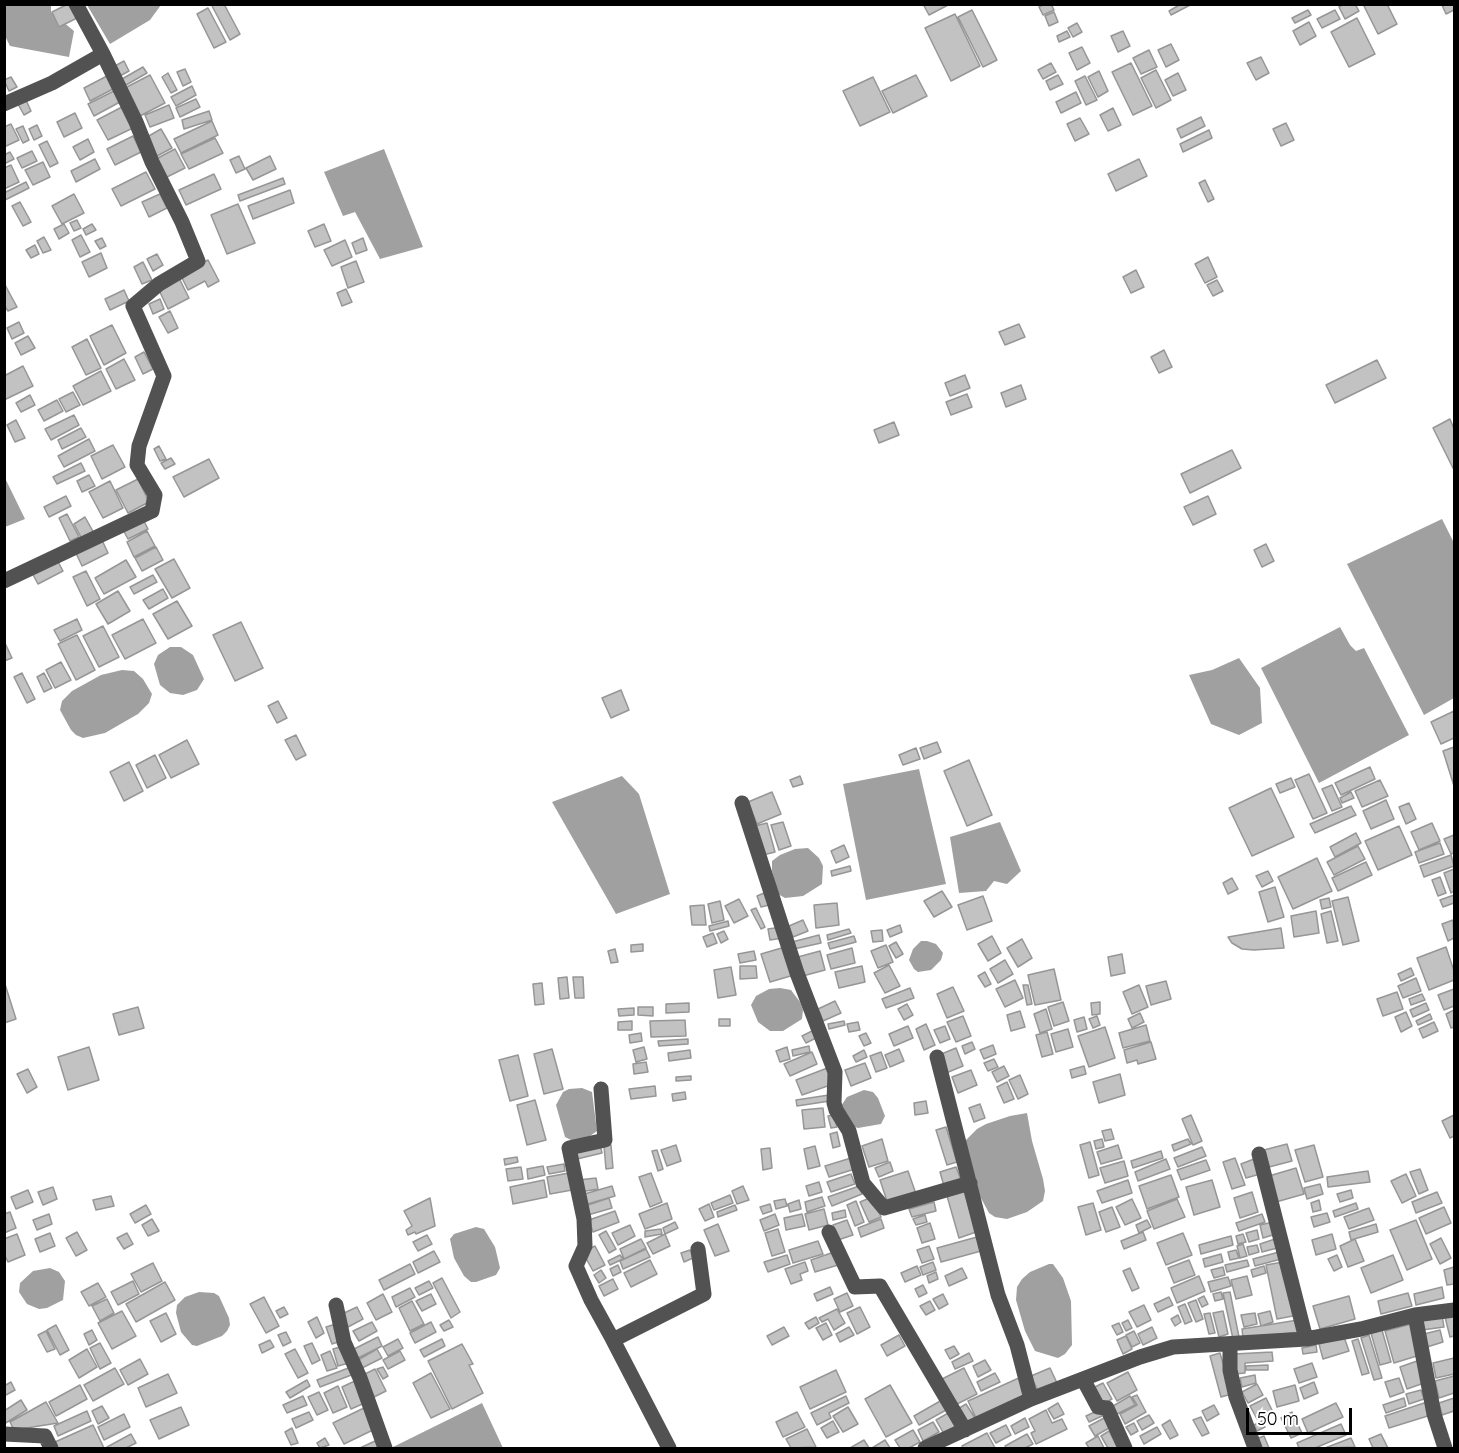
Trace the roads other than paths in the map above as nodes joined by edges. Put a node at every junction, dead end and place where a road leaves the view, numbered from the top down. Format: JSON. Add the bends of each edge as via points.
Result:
{"nodes":[{"id":1,"x":76,"y":4,"type":"edge"},
{"id":2,"x":102,"y":54,"type":"junction"},
{"id":3,"x":4,"y":104,"type":"edge"},
{"id":4,"x":4,"y":581,"type":"edge"},
{"id":5,"x":742,"y":803,"type":"dead end"},
{"id":6,"x":937,"y":1057,"type":"dead end"},
{"id":7,"x":601,"y":1089,"type":"dead end"},
{"id":8,"x":1259,"y":1154,"type":"dead end"},
{"id":9,"x":970,"y":1183,"type":"junction"},
{"id":10,"x":829,"y":1232,"type":"dead end"},
{"id":11,"x":698,"y":1249,"type":"dead end"},
{"id":12,"x":336,"y":1305,"type":"dead end"},
{"id":13,"x":1455,"y":1310,"type":"edge"},
{"id":14,"x":1415,"y":1315,"type":"junction"},
{"id":15,"x":1306,"y":1339,"type":"junction"},
{"id":16,"x":613,"y":1340,"type":"junction"},
{"id":17,"x":1230,"y":1344,"type":"junction"},
{"id":18,"x":1083,"y":1379,"type":"junction"},
{"id":19,"x":1031,"y":1399,"type":"junction"},
{"id":20,"x":965,"y":1430,"type":"junction"},
{"id":21,"x":4,"y":1434,"type":"edge"},
{"id":22,"x":929,"y":1448,"type":"edge"},
{"id":23,"x":51,"y":1449,"type":"edge"},
{"id":24,"x":385,"y":1449,"type":"edge"},
{"id":25,"x":669,"y":1449,"type":"edge"},
{"id":26,"x":1125,"y":1449,"type":"edge"},
{"id":27,"x":1255,"y":1449,"type":"edge"},
{"id":28,"x":1445,"y":1449,"type":"edge"}],
"edges":[{"from":1,"to":2,"type":"street"},
{"from":2,"to":3,"type":"street","via":[[52,83]]},
{"from":2,"to":4,"type":"street","via":[[198,261],[159,284],[133,306],[164,376],[139,446],[137,465],[155,495],[152,511]]},
{"from":5,"to":9,"type":"street","via":[[797,973],[835,1072],[836,1110],[849,1131],[863,1183],[884,1208]]},
{"from":6,"to":9,"type":"street"},
{"from":7,"to":16,"type":"street","via":[[605,1140],[568,1148],[584,1219],[585,1245],[576,1266]]},
{"from":8,"to":15,"type":"street"},
{"from":9,"to":19,"type":"street","via":[[998,1295]]},
{"from":10,"to":20,"type":"street","via":[[855,1287],[880,1286]]},
{"from":11,"to":16,"type":"street","via":[[704,1294]]},
{"from":12,"to":24,"type":"street","via":[[344,1342]]},
{"from":13,"to":14,"type":"street"},
{"from":14,"to":15,"type":"street"},
{"from":14,"to":28,"type":"street","via":[[1434,1414]]},
{"from":15,"to":17,"type":"street"},
{"from":16,"to":25,"type":"street"},
{"from":17,"to":18,"type":"street","via":[[1173,1347]]},
{"from":17,"to":27,"type":"street","via":[[1236,1396]]},
{"from":18,"to":19,"type":"street"},
{"from":18,"to":26,"type":"street","via":[[1098,1407],[1107,1408]]},
{"from":19,"to":20,"type":"street"},
{"from":20,"to":22,"type":"street"},
{"from":21,"to":23,"type":"street","via":[[45,1436]]}]}
